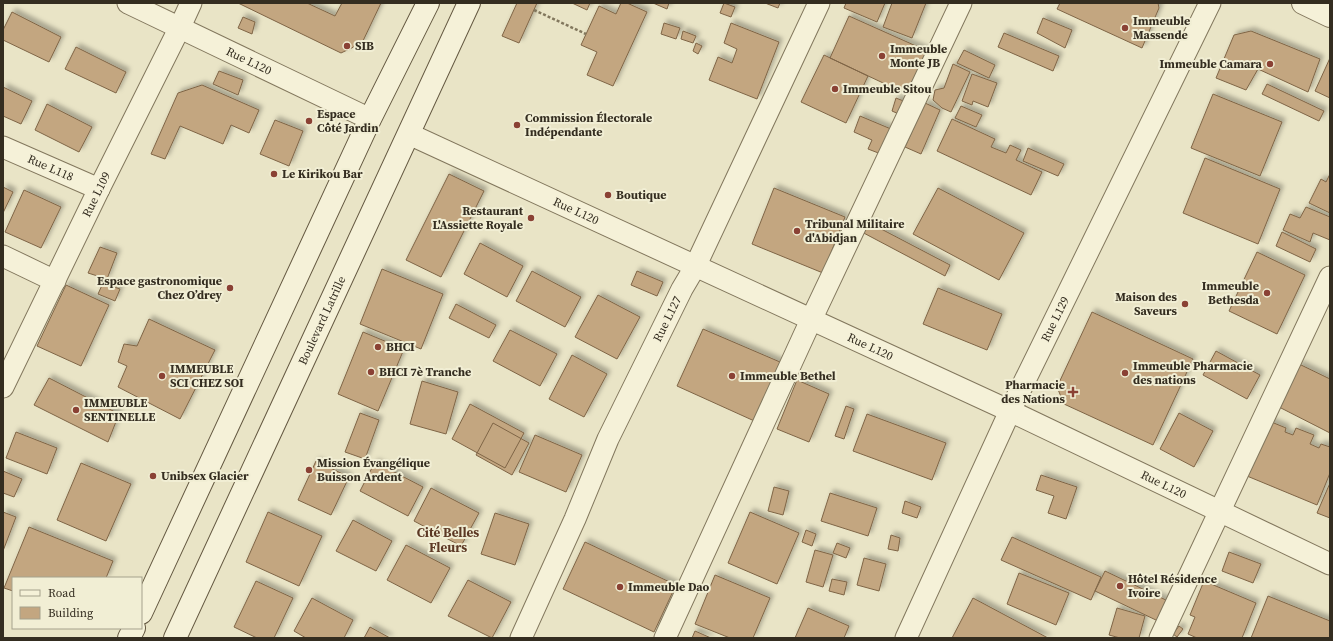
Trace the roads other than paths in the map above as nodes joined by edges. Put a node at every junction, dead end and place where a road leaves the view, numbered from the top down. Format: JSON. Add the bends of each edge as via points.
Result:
{"nodes":[{"id":1,"x":128,"y":3,"type":"edge"},
{"id":2,"x":191,"y":3,"type":"edge"},
{"id":3,"x":428,"y":3,"type":"edge"},
{"id":4,"x":469,"y":3,"type":"edge"},
{"id":5,"x":819,"y":3,"type":"edge"},
{"id":6,"x":961,"y":3,"type":"edge"},
{"id":7,"x":1210,"y":3,"type":"edge"},
{"id":8,"x":1303,"y":3,"type":"edge"},
{"id":9,"x":1330,"y":16,"type":"edge"},
{"id":10,"x":180,"y":27,"type":"junction"},
{"id":11,"x":370,"y":120,"type":"junction"},
{"id":12,"x":409,"y":134,"type":"junction"},
{"id":13,"x":3,"y":146,"type":"edge"},
{"id":14,"x":99,"y":189,"type":"junction"},
{"id":15,"x":3,"y":256,"type":"edge"},
{"id":16,"x":695,"y":268,"type":"junction"},
{"id":17,"x":48,"y":277,"type":"junction"},
{"id":18,"x":1330,"y":277,"type":"edge"},
{"id":19,"x":811,"y":320,"type":"junction"},
{"id":20,"x":3,"y":387,"type":"edge"},
{"id":21,"x":1010,"y":411,"type":"junction"},
{"id":22,"x":1220,"y":512,"type":"junction"},
{"id":23,"x":1330,"y":564,"type":"edge"},
{"id":24,"x":142,"y":611,"type":"edge"},
{"id":25,"x":134,"y":629,"type":"edge"},
{"id":26,"x":129,"y":638,"type":"edge"},
{"id":27,"x":175,"y":638,"type":"edge"},
{"id":28,"x":522,"y":638,"type":"edge"},
{"id":29,"x":664,"y":638,"type":"edge"},
{"id":30,"x":906,"y":638,"type":"edge"},
{"id":31,"x":1160,"y":638,"type":"edge"}],
"edges":[{"from":1,"to":10,"type":"street","name":"Rue L120"},
{"from":2,"to":10,"type":"street","name":"Rue L109"},
{"from":3,"to":11,"type":"main road"},
{"from":4,"to":12,"type":"main road","name":"Boulevard Latrille"},
{"from":5,"to":16,"type":"street","name":"Rue L127"},
{"from":6,"to":19,"type":"street"},
{"from":7,"to":21,"type":"street","name":"Rue L129"},
{"from":8,"to":9,"type":"main road"},
{"from":10,"to":11,"type":"street","name":"Rue L120"},
{"from":10,"to":14,"type":"street","name":"Rue L109"},
{"from":11,"to":24,"type":"main road"},
{"from":12,"to":16,"type":"street","name":"Rue L120"},
{"from":12,"to":27,"type":"main road","name":"Boulevard Latrille"},
{"from":13,"to":14,"type":"street","name":"Rue L118"},
{"from":14,"to":17,"type":"street","name":"Rue L109"},
{"from":15,"to":17,"type":"street"},
{"from":16,"to":19,"type":"street","name":"Rue L120"},
{"from":16,"to":28,"type":"street","name":"Rue L127","via":[[682,289],[608,439]]},
{"from":17,"to":20,"type":"street","name":"Rue L109"},
{"from":18,"to":22,"type":"street"},
{"from":19,"to":21,"type":"street","name":"Rue L120"},
{"from":19,"to":29,"type":"street"},
{"from":21,"to":22,"type":"street","name":"Rue L120"},
{"from":21,"to":30,"type":"street","name":"Rue L129"},
{"from":22,"to":23,"type":"street","name":"Rue L120"},
{"from":22,"to":31,"type":"street"},
{"from":25,"to":26,"type":"main road"}]}
